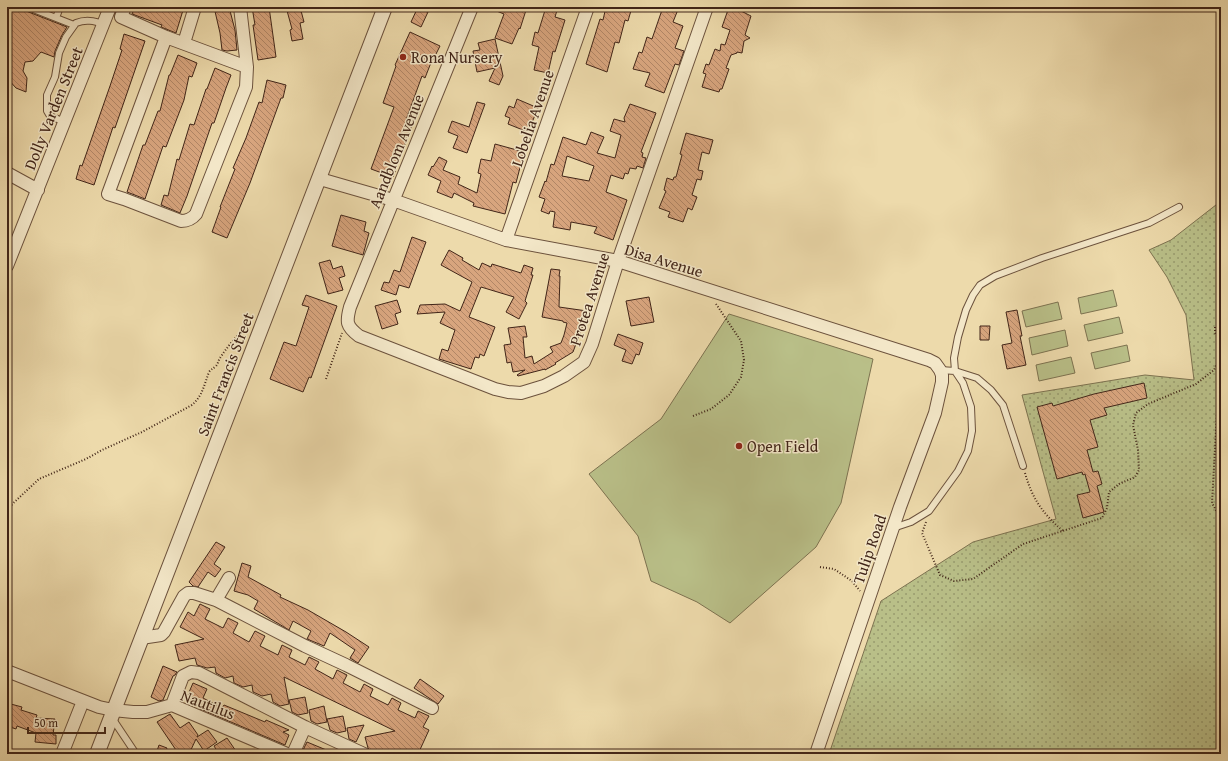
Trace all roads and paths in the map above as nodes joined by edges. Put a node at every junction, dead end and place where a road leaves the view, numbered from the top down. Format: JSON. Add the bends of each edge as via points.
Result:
{"nodes":[{"id":1,"x":28,"y":7,"type":"edge"},
{"id":2,"x":60,"y":7,"type":"edge"},
{"id":3,"x":110,"y":7,"type":"edge"},
{"id":4,"x":125,"y":7,"type":"edge"},
{"id":5,"x":195,"y":7,"type":"edge"},
{"id":6,"x":240,"y":7,"type":"edge"},
{"id":7,"x":385,"y":7,"type":"edge"},
{"id":8,"x":472,"y":7,"type":"edge"},
{"id":9,"x":588,"y":7,"type":"edge"},
{"id":10,"x":707,"y":7,"type":"edge"},
{"id":11,"x":56,"y":18,"type":"junction"},
{"id":12,"x":104,"y":24,"type":"junction"},
{"id":13,"x":74,"y":25,"type":"junction"},
{"id":14,"x":166,"y":37,"type":"junction"},
{"id":15,"x":184,"y":43,"type":"junction"},
{"id":16,"x":247,"y":67,"type":"junction"},
{"id":17,"x":65,"y":122,"type":"junction"},
{"id":18,"x":7,"y":173,"type":"edge"},
{"id":19,"x":320,"y":179,"type":"junction"},
{"id":20,"x":38,"y":190,"type":"junction"},
{"id":21,"x":393,"y":200,"type":"junction"},
{"id":22,"x":1179,"y":207,"type":"dead end"},
{"id":23,"x":506,"y":240,"type":"junction"},
{"id":24,"x":618,"y":261,"type":"junction"},
{"id":25,"x":7,"y":266,"type":"edge"},
{"id":26,"x":706,"y":289,"type":"junction"},
{"id":27,"x":349,"y":312,"type":"junction"},
{"id":28,"x":253,"y":327,"type":"dead end"},
{"id":29,"x":1221,"y":329,"type":"edge"},
{"id":30,"x":1221,"y":340,"type":"edge"},
{"id":31,"x":1220,"y":358,"type":"edge"},
{"id":32,"x":940,"y":370,"type":"junction"},
{"id":33,"x":955,"y":371,"type":"junction"},
{"id":34,"x":326,"y":379,"type":"dead end"},
{"id":35,"x":693,"y":416,"type":"dead end"},
{"id":36,"x":1023,"y":466,"type":"joint"},
{"id":37,"x":7,"y":509,"type":"edge"},
{"id":38,"x":929,"y":511,"type":"junction"},
{"id":39,"x":1221,"y":516,"type":"edge"},
{"id":40,"x":893,"y":528,"type":"junction"},
{"id":41,"x":1063,"y":531,"type":"junction"},
{"id":42,"x":820,"y":567,"type":"dead end"},
{"id":43,"x":229,"y":578,"type":"dead end"},
{"id":44,"x":216,"y":600,"type":"junction"},
{"id":45,"x":868,"y":601,"type":"junction"},
{"id":46,"x":7,"y":634,"type":"edge"},
{"id":47,"x":141,"y":638,"type":"junction"},
{"id":48,"x":10,"y":643,"type":"dead end"},
{"id":49,"x":7,"y":670,"type":"edge"},
{"id":50,"x":83,"y":701,"type":"junction"},
{"id":51,"x":172,"y":705,"type":"junction"},
{"id":52,"x":432,"y":708,"type":"dead end"},
{"id":53,"x":112,"y":713,"type":"junction"},
{"id":54,"x":305,"y":727,"type":"junction"},
{"id":55,"x":62,"y":754,"type":"edge"},
{"id":56,"x":97,"y":754,"type":"edge"},
{"id":57,"x":136,"y":754,"type":"edge"},
{"id":58,"x":287,"y":754,"type":"edge"},
{"id":59,"x":293,"y":754,"type":"edge"},
{"id":60,"x":364,"y":754,"type":"edge"},
{"id":61,"x":816,"y":754,"type":"edge"}],
"edges":[{"from":1,"to":11,"type":"lane"},
{"from":2,"to":11,"type":"lane"},
{"from":3,"to":12,"type":"street","name":"Dolly Varden Street"},
{"from":4,"to":14,"type":"street","via":[[121,17]]},
{"from":5,"to":15,"type":"street"},
{"from":6,"to":16,"type":"street"},
{"from":7,"to":19,"type":"street","name":"Saint Francis Street"},
{"from":8,"to":21,"type":"street","name":"Aandblom Avenue"},
{"from":9,"to":23,"type":"street","name":"Lobelia Avenue"},
{"from":10,"to":24,"type":"street","name":"Protea Avenue"},
{"from":11,"to":13,"type":"lane"},
{"from":12,"to":13,"type":"lane","via":[[87,20]]},
{"from":12,"to":17,"type":"street","name":"Dolly Varden Street"},
{"from":13,"to":17,"type":"lane","via":[[59,53],[55,77],[47,95],[47,111],[50,116]]},
{"from":14,"to":15,"type":"street"},
{"from":14,"to":16,"type":"street","via":[[108,194],[181,221],[191,219],[196,214],[246,87]]},
{"from":15,"to":16,"type":"street"},
{"from":17,"to":20,"type":"street","name":"Dolly Varden Street"},
{"from":18,"to":20,"type":"street"},
{"from":19,"to":21,"type":"street","name":"Disa Avenue"},
{"from":19,"to":47,"type":"street","name":"Saint Francis Street"},
{"from":20,"to":25,"type":"street","name":"Dolly Varden Street"},
{"from":21,"to":23,"type":"street","name":"Disa Avenue"},
{"from":21,"to":27,"type":"street","name":"Aandblom Avenue"},
{"from":22,"to":33,"type":"lane","via":[[1149,223],[1042,258],[995,276],[980,286],[966,310],[960,330],[954,358]]},
{"from":23,"to":24,"type":"street","name":"Disa Avenue"},
{"from":24,"to":26,"type":"street","name":"Disa Avenue"},
{"from":24,"to":27,"type":"street","name":"Protea Avenue","via":[[584,362],[544,386],[521,393],[495,389],[358,336],[351,330]]},
{"from":26,"to":32,"type":"street","name":"Disa Avenue","via":[[929,360]]},
{"from":26,"to":35,"type":"path","via":[[741,341],[744,360],[741,377],[729,395],[711,409]]},
{"from":27,"to":34,"type":"path"},
{"from":28,"to":37,"type":"path","via":[[239,334],[217,365],[210,370],[206,385],[192,405],[142,432],[39,479]]},
{"from":29,"to":30,"type":"path","via":[[1219,326],[1215,327],[1215,333]]},
{"from":30,"to":31,"type":"path"},
{"from":31,"to":39,"type":"path","via":[[1212,503]]},
{"from":31,"to":41,"type":"path","via":[[1214,370],[1196,384],[1148,404],[1136,413],[1133,425],[1139,470],[1135,478],[1119,484],[1109,492],[1107,508],[1102,518]]},
{"from":32,"to":33,"type":"lane"},
{"from":32,"to":40,"type":"street","name":"Tulip Road","via":[[942,382],[935,413]]},
{"from":33,"to":36,"type":"lane","via":[[978,378],[1003,405]]},
{"from":33,"to":38,"type":"lane","via":[[963,383],[971,407],[972,431],[968,451],[958,471]]},
{"from":36,"to":41,"type":"path","via":[[1029,488],[1039,507]]},
{"from":38,"to":40,"type":"lane","via":[[911,522]]},
{"from":38,"to":41,"type":"path","via":[[922,533],[940,575],[954,581],[973,579],[1023,544]]},
{"from":40,"to":45,"type":"street","name":"Tulip Road"},
{"from":42,"to":45,"type":"path","via":[[834,569],[852,581]]},
{"from":43,"to":44,"type":"street"},
{"from":44,"to":47,"type":"street","via":[[188,593],[181,600],[161,635]]},
{"from":44,"to":52,"type":"street"},
{"from":45,"to":61,"type":"street","name":"Tulip Road"},
{"from":46,"to":48,"type":"path"},
{"from":47,"to":53,"type":"street","name":"Saint Francis Street"},
{"from":49,"to":50,"type":"street","name":"Nautilus"},
{"from":50,"to":53,"type":"street","name":"Nautilus"},
{"from":50,"to":55,"type":"street"},
{"from":51,"to":53,"type":"street","name":"Nautilus","via":[[147,712]]},
{"from":51,"to":54,"type":"street","via":[[183,676],[194,672]]},
{"from":51,"to":58,"type":"street","name":"Nautilus"},
{"from":53,"to":56,"type":"street","name":"Saint Francis Street"},
{"from":53,"to":57,"type":"lane"},
{"from":54,"to":59,"type":"street"},
{"from":54,"to":60,"type":"street"}]}
